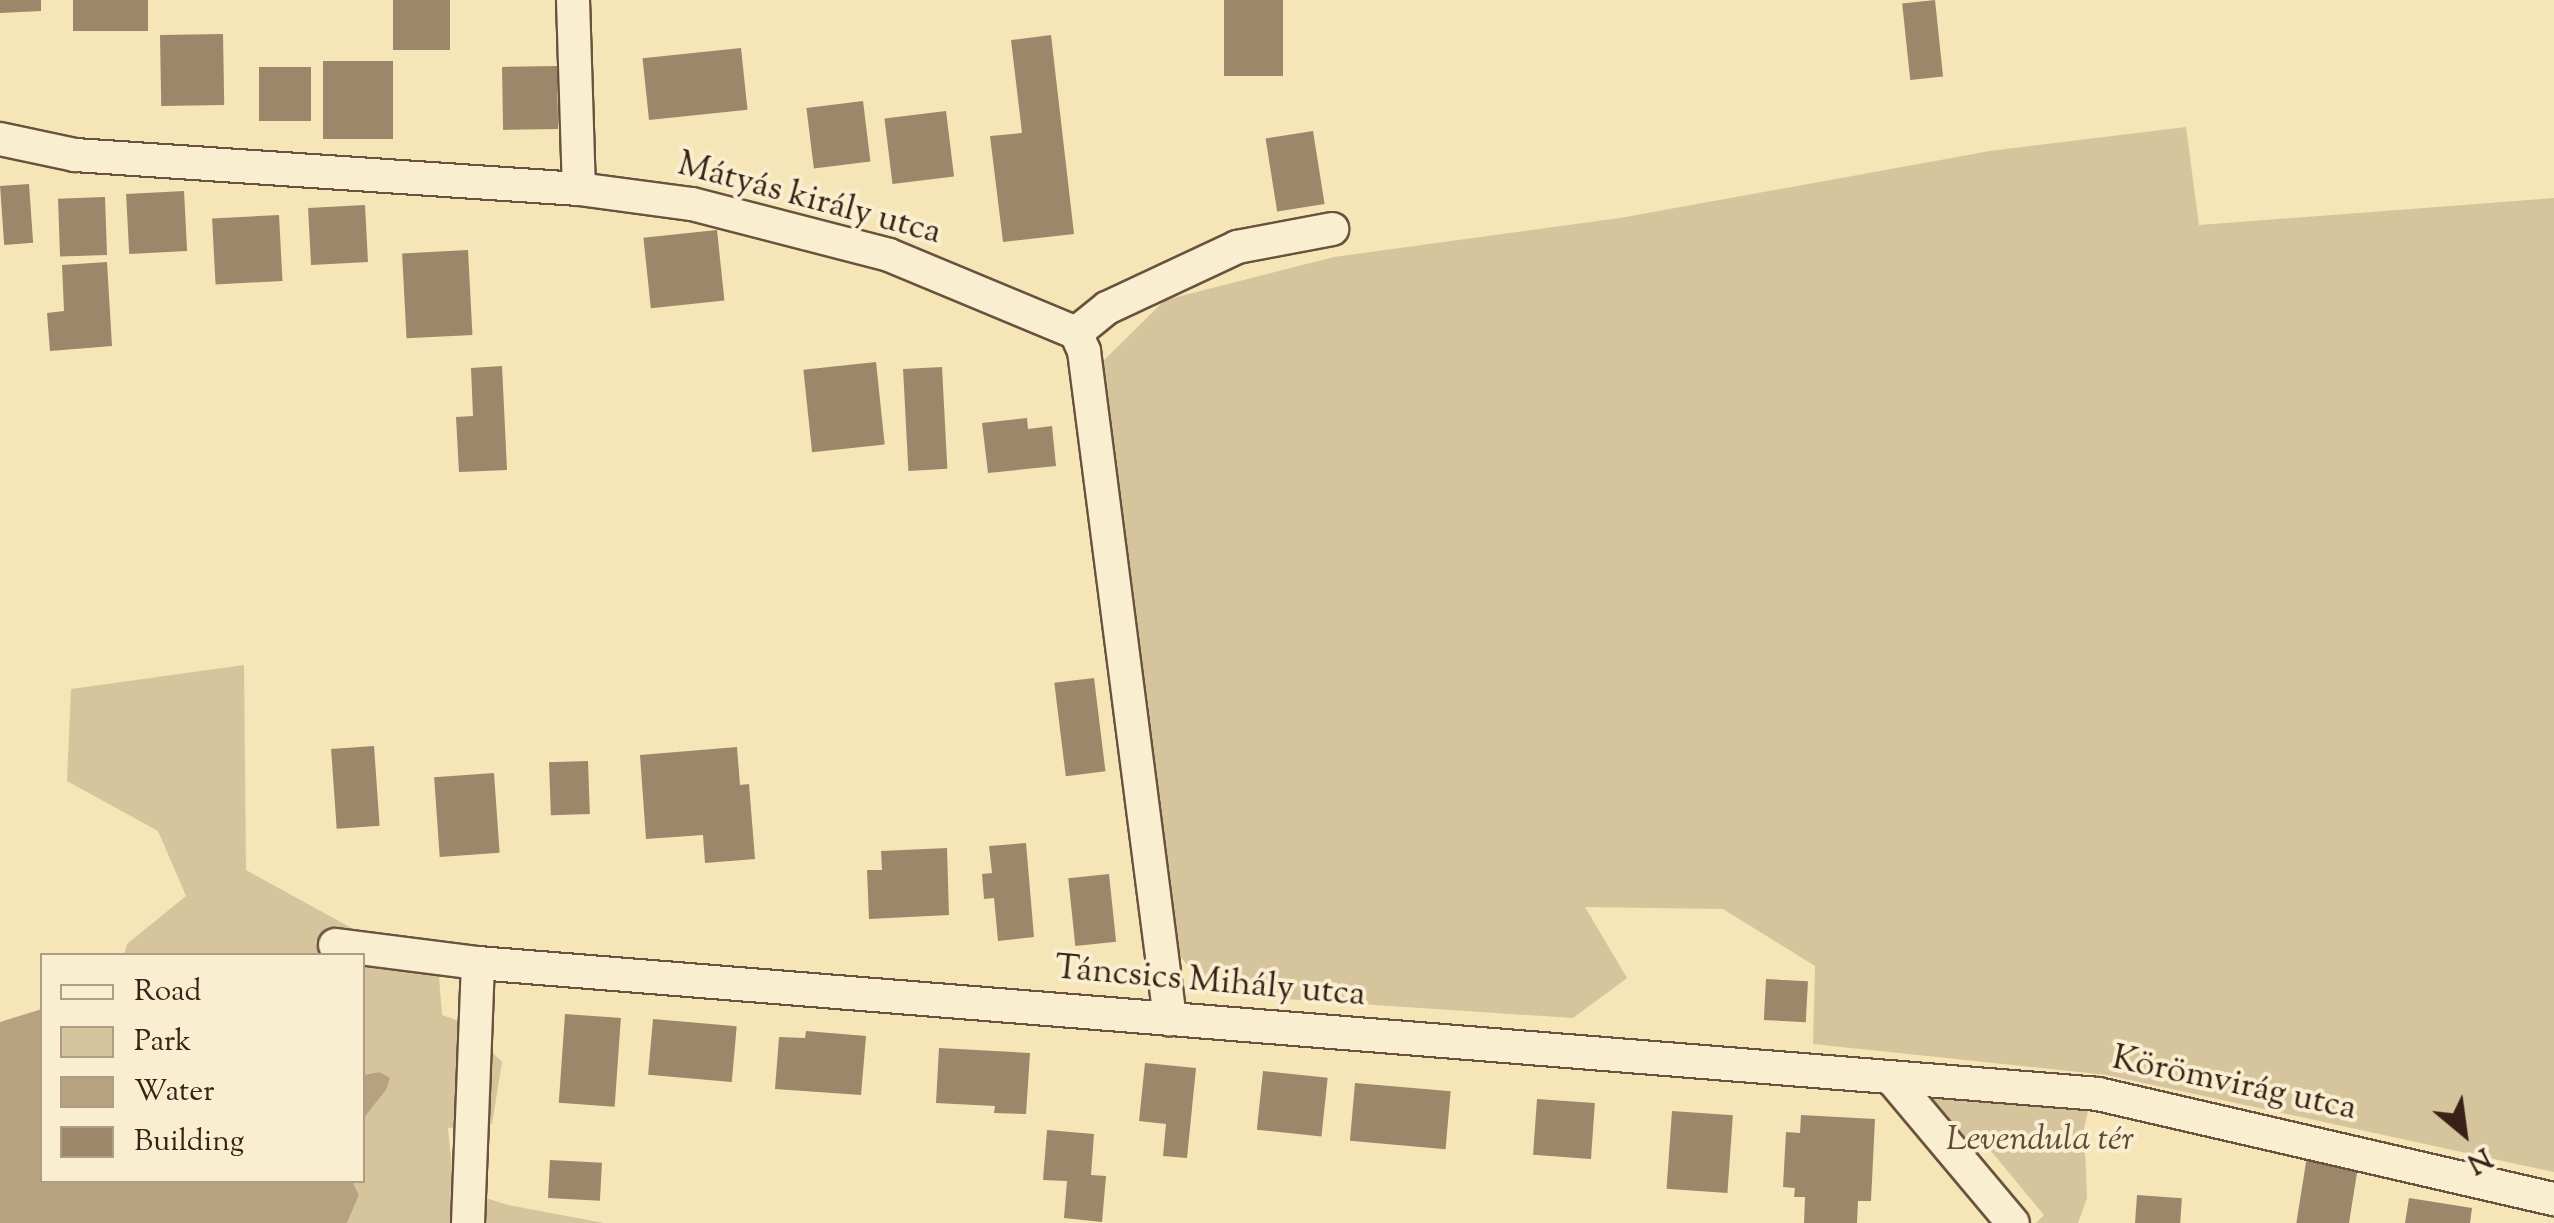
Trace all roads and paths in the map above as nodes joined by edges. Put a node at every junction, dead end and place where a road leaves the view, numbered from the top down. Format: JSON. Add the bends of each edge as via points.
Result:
{"nodes":[{"id":1,"x":573,"y":0,"type":"edge"},
{"id":2,"x":0,"y":139,"type":"edge"},
{"id":3,"x":579,"y":189,"type":"junction"},
{"id":4,"x":1332,"y":230,"type":"dead end"},
{"id":5,"x":1076,"y":332,"type":"junction"},
{"id":6,"x":335,"y":946,"type":"dead end"},
{"id":7,"x":478,"y":963,"type":"junction"},
{"id":8,"x":1170,"y":1019,"type":"junction"},
{"id":9,"x":1892,"y":1079,"type":"junction"},
{"id":10,"x":2554,"y":1199,"type":"edge"},
{"id":11,"x":468,"y":1223,"type":"edge"},
{"id":12,"x":2013,"y":1223,"type":"edge"}],
"edges":[{"from":1,"to":3,"type":"street"},
{"from":2,"to":3,"type":"street","name":"Mátyás király utca","via":[[75,155]]},
{"from":3,"to":5,"type":"street","name":"Mátyás király utca","via":[[692,204],[889,255]]},
{"from":4,"to":5,"type":"street","via":[[1237,248],[1107,308]]},
{"from":5,"to":8,"type":"street","via":[[1084,351]]},
{"from":6,"to":7,"type":"street","name":"Táncsics Mihály utca"},
{"from":7,"to":8,"type":"street","name":"Táncsics Mihály utca"},
{"from":7,"to":11,"type":"street"},
{"from":8,"to":9,"type":"street","name":"Táncsics Mihály utca"},
{"from":9,"to":10,"type":"street","name":"Körömvirág utca","via":[[2098,1094]]},
{"from":9,"to":12,"type":"street"}]}
